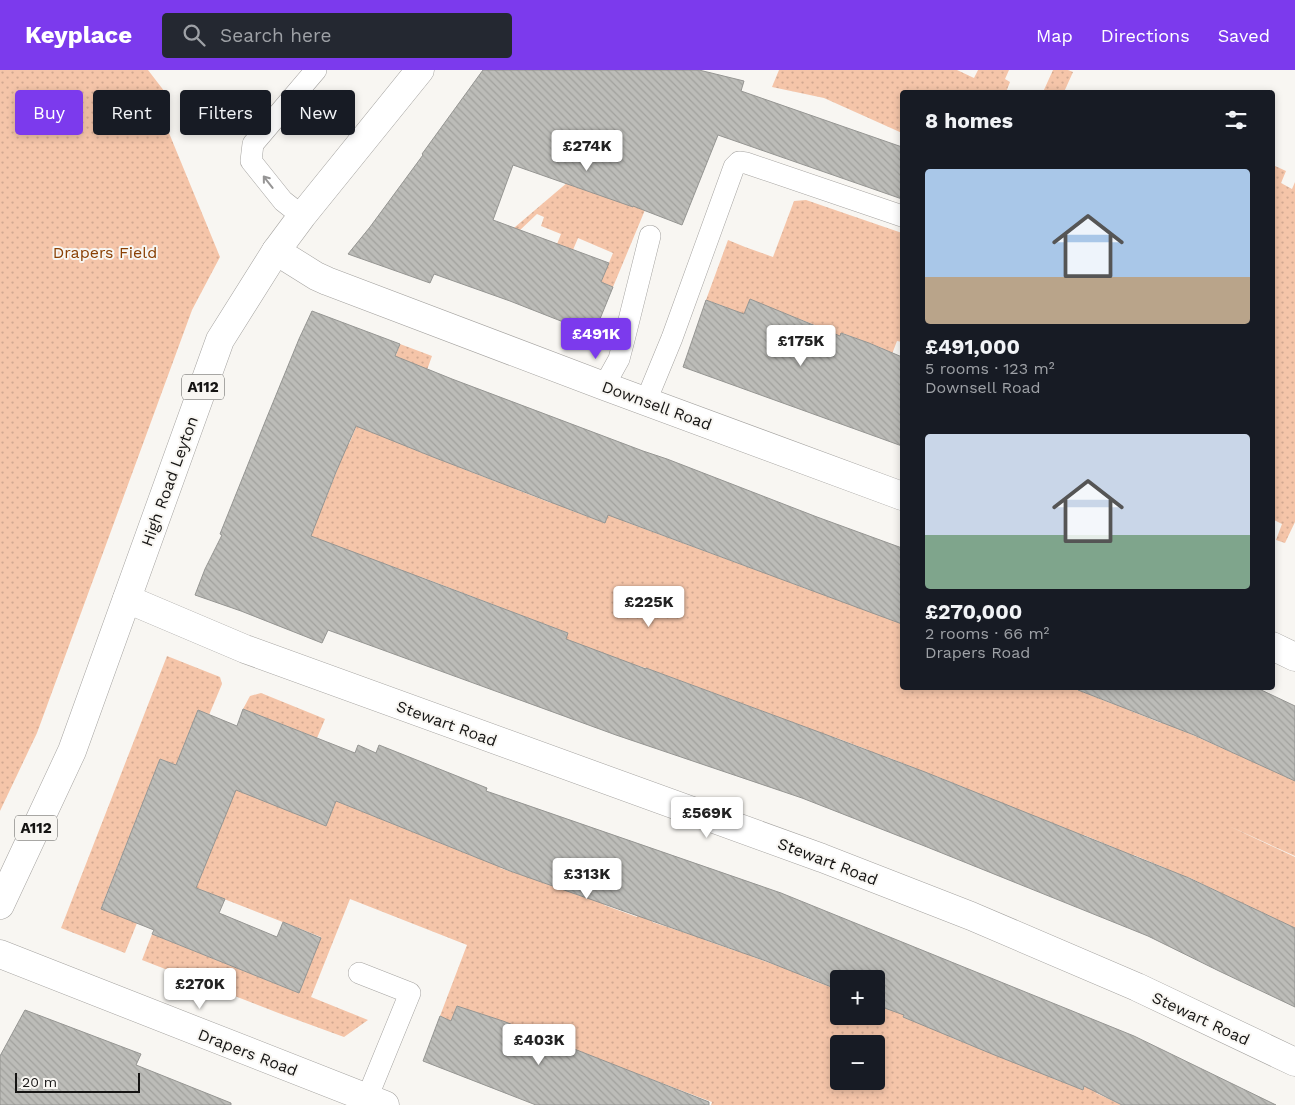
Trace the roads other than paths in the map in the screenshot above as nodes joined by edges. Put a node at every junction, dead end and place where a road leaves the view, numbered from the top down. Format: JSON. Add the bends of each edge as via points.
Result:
{"nodes":[{"id":1,"x":316,"y":70,"type":"edge"},
{"id":2,"x":420,"y":70,"type":"edge"},
{"id":3,"x":900,"y":215,"type":"edge"},
{"id":4,"x":302,"y":216,"type":"junction"},
{"id":5,"x":650,"y":236,"type":"dead end"},
{"id":6,"x":276,"y":251,"type":"junction"},
{"id":7,"x":604,"y":386,"type":"junction"},
{"id":8,"x":646,"y":401,"type":"junction"},
{"id":9,"x":900,"y":495,"type":"edge"},
{"id":10,"x":127,"y":599,"type":"junction"},
{"id":11,"x":1275,"y":647,"type":"edge"},
{"id":12,"x":1295,"y":657,"type":"edge"},
{"id":13,"x":0,"y":905,"type":"edge"},
{"id":14,"x":0,"y":954,"type":"edge"},
{"id":15,"x":359,"y":972,"type":"dead end"},
{"id":16,"x":1295,"y":1062,"type":"edge"},
{"id":17,"x":376,"y":1102,"type":"edge"}],
"edges":[{"from":4,"to":1,"type":"lane","one_way":true,"via":[[283,201],[252,161],[254,144]]},
{"from":2,"to":4,"type":"street","name":"High Road Leyton","number":"A112"},
{"from":3,"to":8,"type":"lane","via":[[739,162],[734,167]]},
{"from":4,"to":6,"type":"street","name":"High Road Leyton","number":"A112"},
{"from":5,"to":7,"type":"lane","via":[[619,359]]},
{"from":6,"to":7,"type":"street","name":"Downsell Road","via":[[327,281]]},
{"from":6,"to":10,"type":"street","name":"High Road Leyton","number":"A112","via":[[220,340]]},
{"from":7,"to":8,"type":"street","name":"Downsell Road"},
{"from":8,"to":9,"type":"street","name":"Downsell Road"},
{"from":10,"to":13,"type":"street","name":"High Road Leyton","number":"A112","via":[[72,751]]},
{"from":10,"to":16,"type":"street","name":"Stewart Road","via":[[254,652],[812,854],[972,916],[1137,987]]},
{"from":11,"to":12,"type":"street"},
{"from":14,"to":17,"type":"street","name":"Drapers Road"},
{"from":15,"to":17,"type":"lane","via":[[410,993]]}]}
